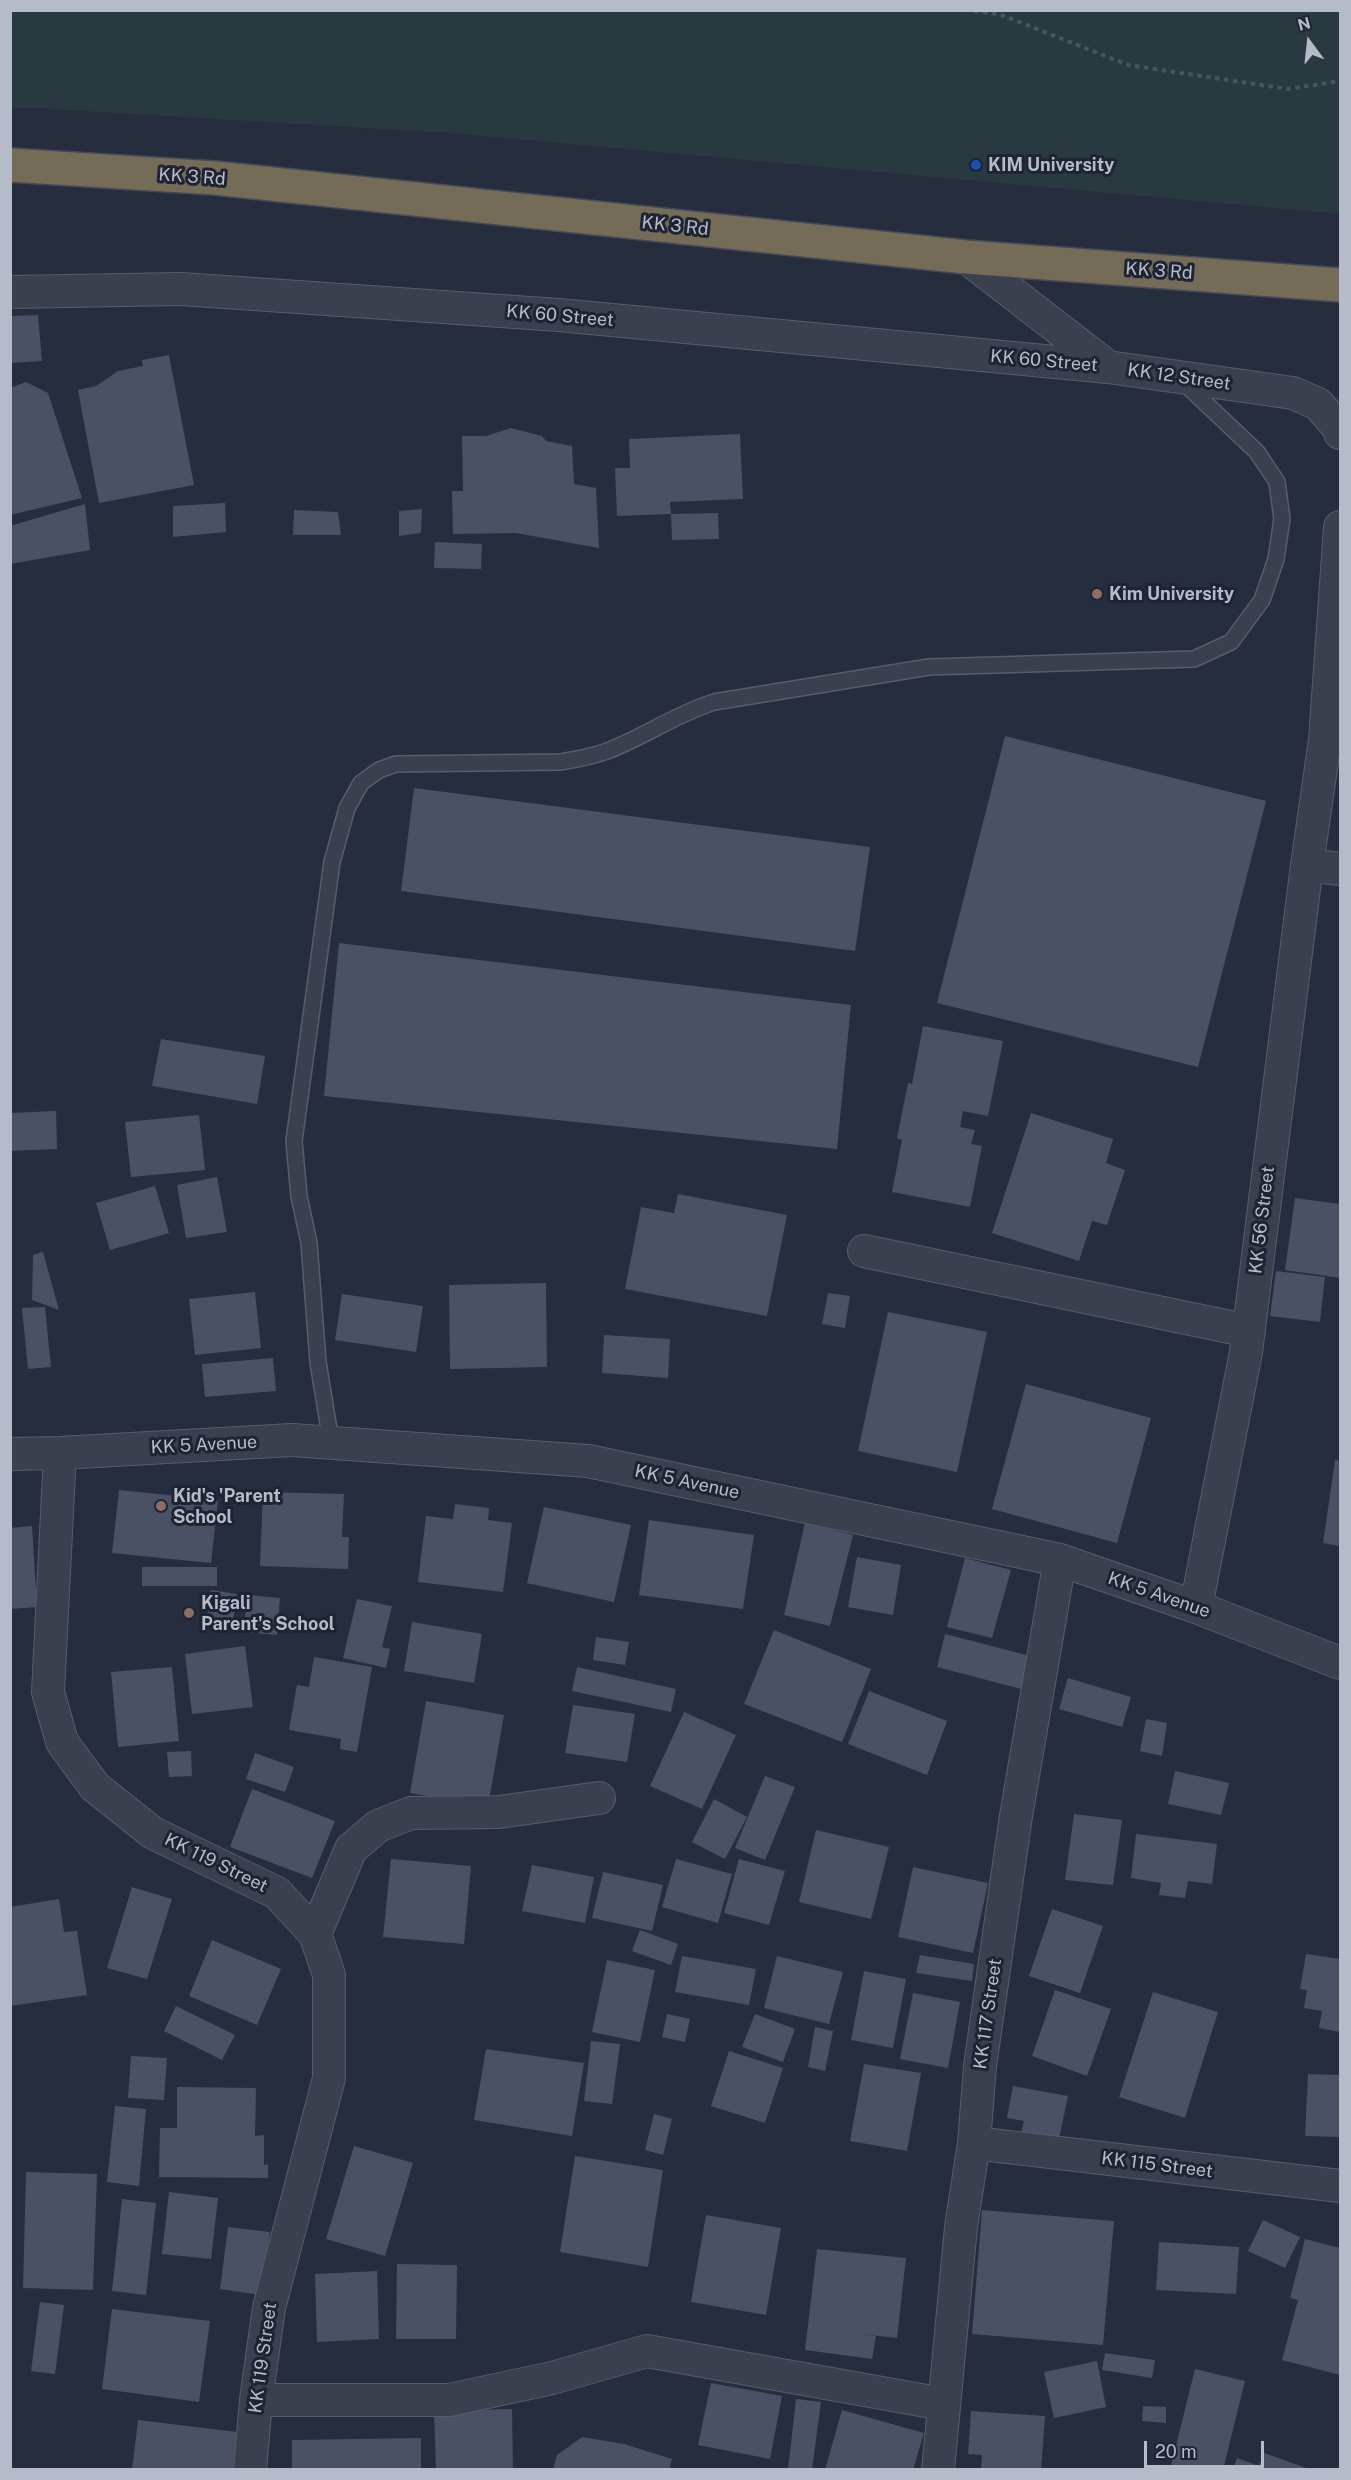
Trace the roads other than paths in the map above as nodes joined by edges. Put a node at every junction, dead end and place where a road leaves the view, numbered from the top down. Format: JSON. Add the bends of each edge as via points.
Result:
{"nodes":[{"id":1,"x":10,"y":165,"type":"edge"},
{"id":2,"x":966,"y":257,"type":"junction"},
{"id":3,"x":1341,"y":285,"type":"edge"},
{"id":4,"x":10,"y":292,"type":"edge"},
{"id":5,"x":1108,"y":367,"type":"junction"},
{"id":6,"x":1179,"y":378,"type":"junction"},
{"id":7,"x":1341,"y":433,"type":"edge"},
{"id":8,"x":1341,"y":527,"type":"edge"},
{"id":9,"x":1307,"y":864,"type":"junction"},
{"id":10,"x":1341,"y":869,"type":"edge"},
{"id":11,"x":864,"y":1251,"type":"dead end"},
{"id":12,"x":1249,"y":1331,"type":"junction"},
{"id":13,"x":331,"y":1442,"type":"junction"},
{"id":14,"x":60,"y":1453,"type":"junction"},
{"id":15,"x":10,"y":1454,"type":"edge"},
{"id":16,"x":1060,"y":1560,"type":"junction"},
{"id":17,"x":1196,"y":1606,"type":"junction"},
{"id":18,"x":1341,"y":1663,"type":"edge"},
{"id":19,"x":599,"y":1798,"type":"dead end"},
{"id":20,"x":315,"y":1934,"type":"junction"},
{"id":21,"x":974,"y":2143,"type":"junction"},
{"id":22,"x":1341,"y":2186,"type":"edge"},
{"id":23,"x":256,"y":2400,"type":"junction"},
{"id":24,"x":943,"y":2404,"type":"junction"},
{"id":25,"x":250,"y":2469,"type":"edge"},
{"id":26,"x":938,"y":2469,"type":"edge"}],
"edges":[{"from":1,"to":2,"type":"highway","name":"KK 3 Rd","via":[[215,178]]},
{"from":2,"to":3,"type":"highway","name":"KK 3 Rd"},
{"from":2,"to":5,"type":"street","name":"KK 12 Street"},
{"from":4,"to":5,"type":"street","name":"KK 60 Street","via":[[181,289],[559,315]]},
{"from":5,"to":6,"type":"street","name":"KK 12 Street"},
{"from":6,"to":7,"type":"street","name":"KK 12 Street","via":[[1293,393],[1318,404]]},
{"from":6,"to":13,"type":"lane","via":[[1257,452],[1277,482],[1282,519],[1276,559],[1262,600],[1230,642],[1194,659],[928,667],[895,672],[714,702],[584,758],[561,762],[396,764],[361,783],[347,808],[332,862],[294,1141],[299,1196],[309,1243],[318,1362]]},
{"from":8,"to":9,"type":"street","via":[[1325,740]]},
{"from":9,"to":10,"type":"street"},
{"from":9,"to":12,"type":"street","name":"KK 56 Street"},
{"from":11,"to":12,"type":"street"},
{"from":12,"to":17,"type":"street","name":"KK 56 Street"},
{"from":13,"to":14,"type":"street","name":"KK 5 Avenue","via":[[292,1440]]},
{"from":13,"to":16,"type":"street","name":"KK 5 Avenue","via":[[588,1461]]},
{"from":14,"to":15,"type":"street","name":"KK 5 Avenue"},
{"from":14,"to":20,"type":"street","name":"KK 119 Street","via":[[48,1692],[62,1742],[95,1787],[153,1833],[277,1893]]},
{"from":16,"to":17,"type":"street","name":"KK 5 Avenue"},
{"from":16,"to":21,"type":"street","name":"KK 117 Street","via":[[1016,1816],[980,2066]]},
{"from":17,"to":18,"type":"street","name":"KK 5 Avenue"},
{"from":19,"to":20,"type":"street","via":[[500,1812],[411,1813],[378,1826],[351,1849]]},
{"from":20,"to":23,"type":"street","name":"KK 119 Street","via":[[329,1975],[329,2078],[269,2307]]},
{"from":21,"to":22,"type":"street","name":"KK 115 Street"},
{"from":21,"to":24,"type":"street","name":"KK 117 Street"},
{"from":23,"to":24,"type":"street","via":[[449,2400],[552,2378],[647,2351]]},
{"from":23,"to":25,"type":"street","name":"KK 119 Street"},
{"from":24,"to":26,"type":"street","name":"KK 117 Street"}]}
